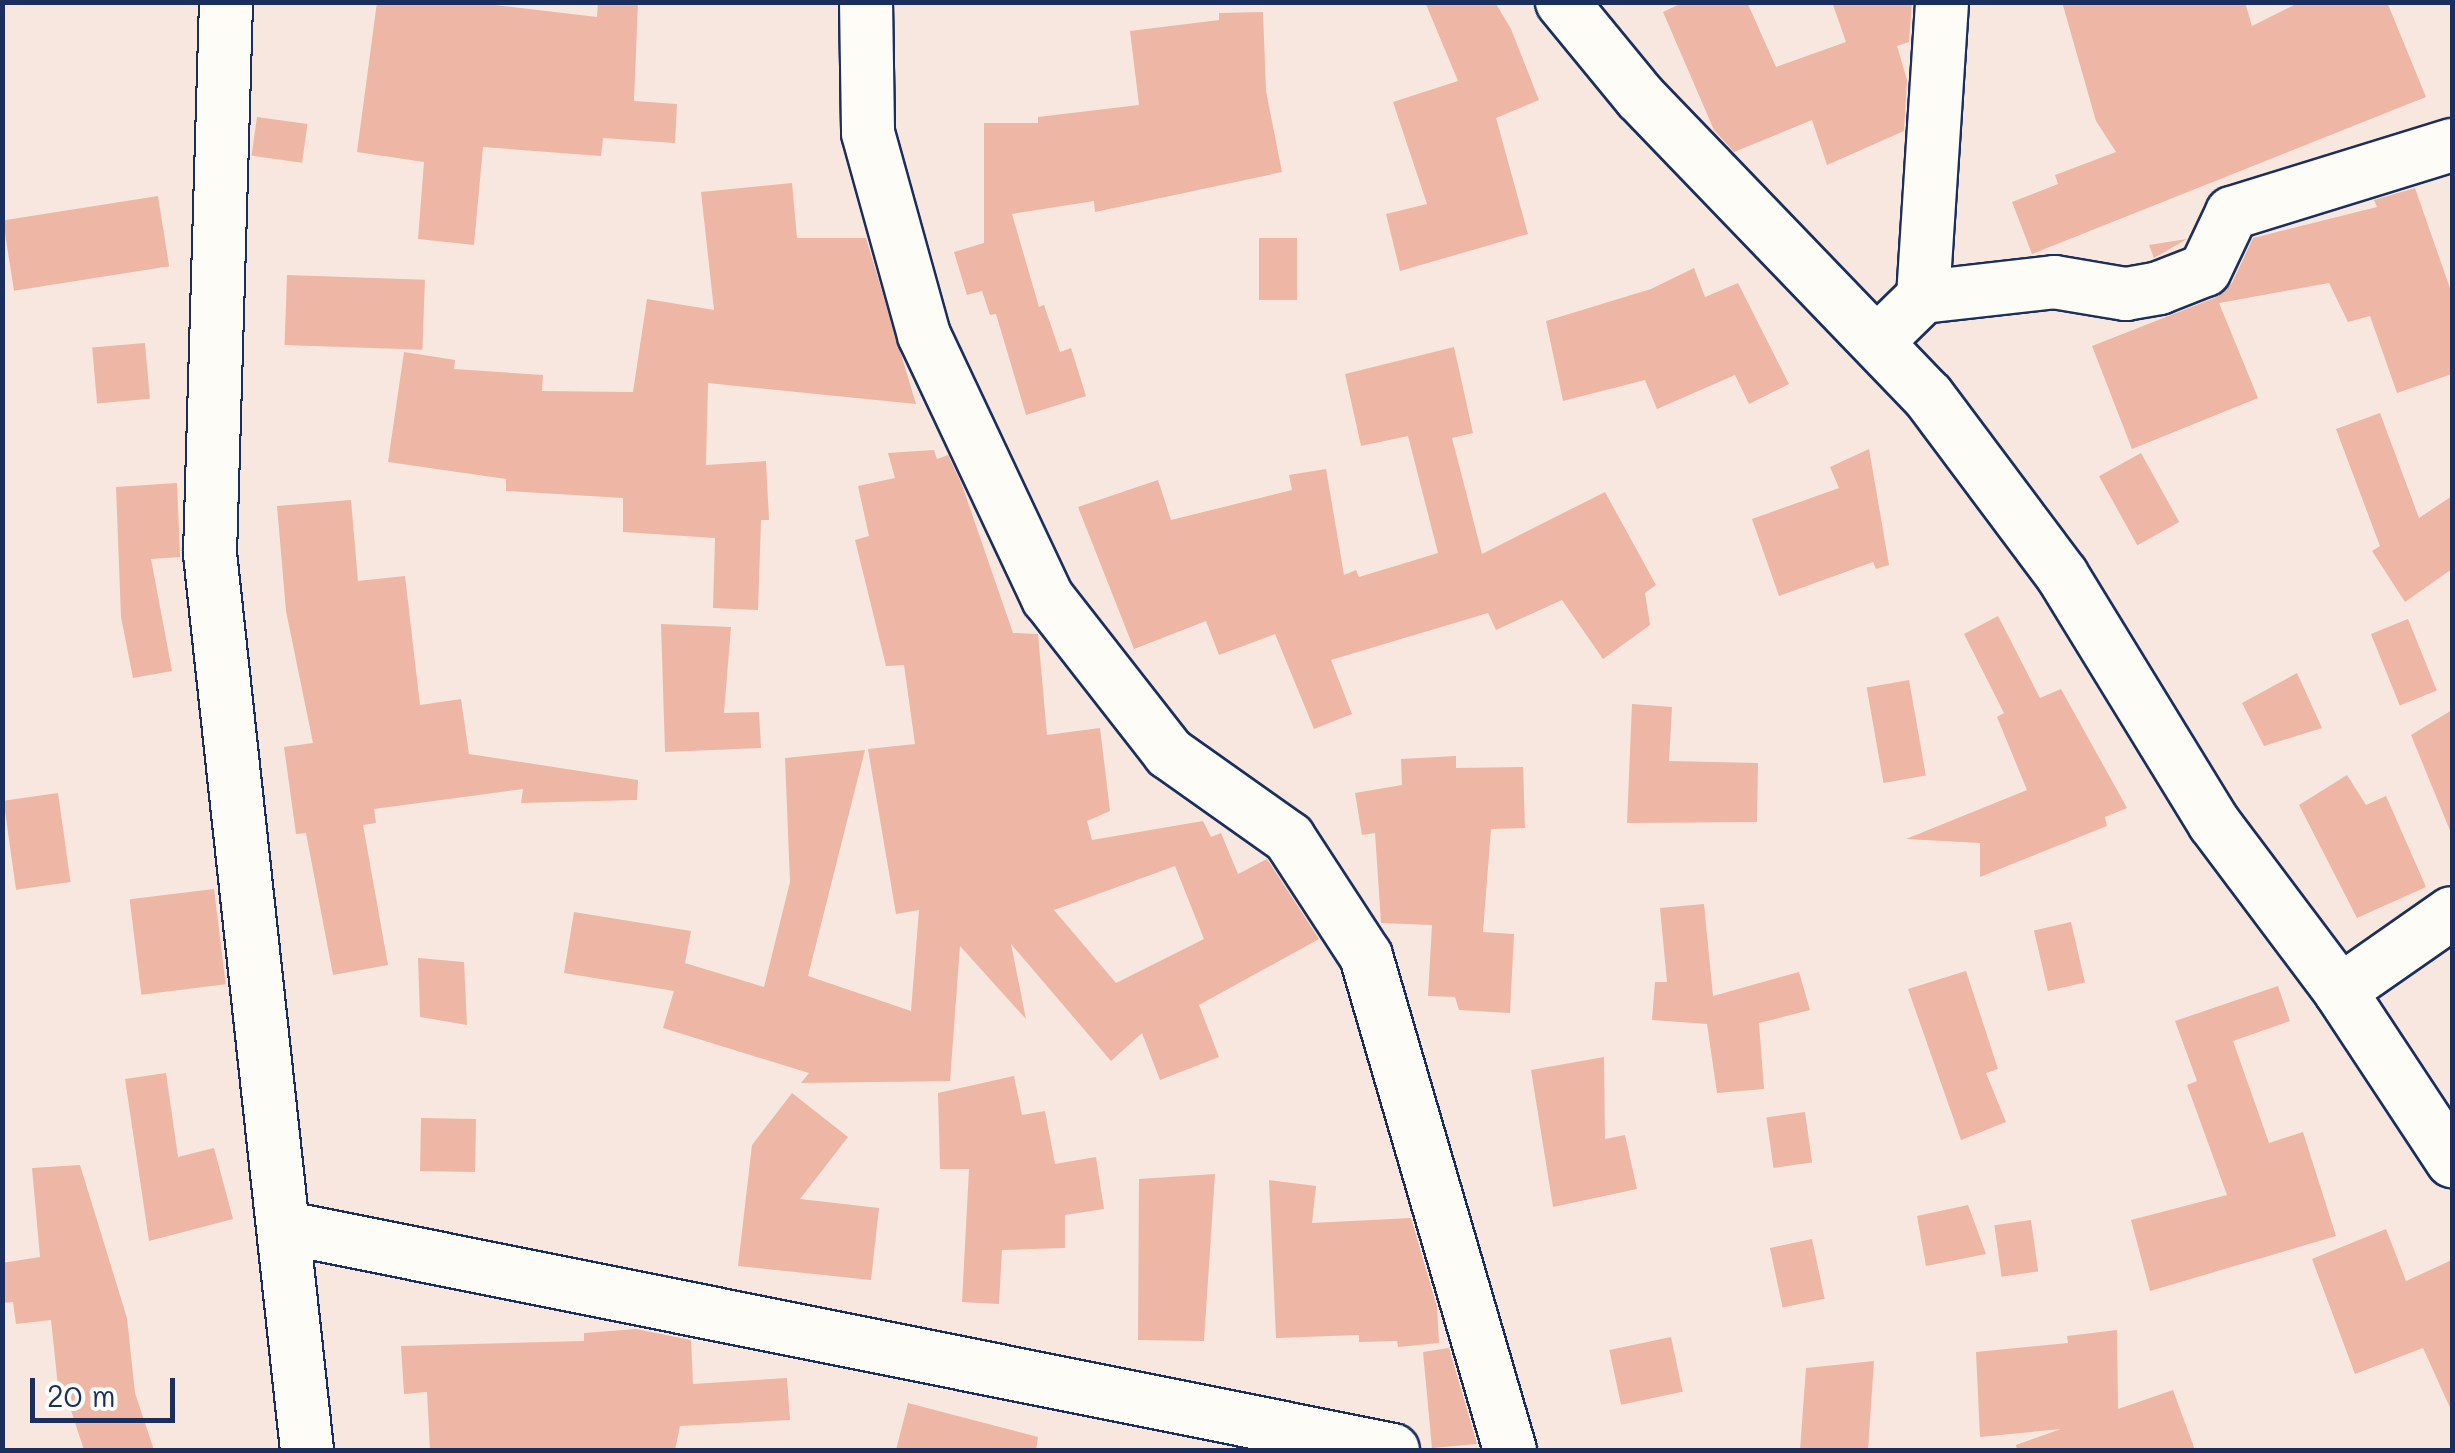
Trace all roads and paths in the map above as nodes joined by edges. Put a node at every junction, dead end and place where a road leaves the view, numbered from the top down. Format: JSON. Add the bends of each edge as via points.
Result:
{"nodes":[{"id":1,"x":226,"y":2,"type":"edge"},
{"id":2,"x":866,"y":2,"type":"edge"},
{"id":3,"x":1562,"y":2,"type":"edge"},
{"id":4,"x":1942,"y":2,"type":"edge"},
{"id":5,"x":2452,"y":145,"type":"edge"},
{"id":6,"x":1923,"y":298,"type":"junction"},
{"id":7,"x":1877,"y":342,"type":"junction"},
{"id":8,"x":2452,"y":913,"type":"edge"},
{"id":9,"x":2340,"y":991,"type":"junction"},
{"id":10,"x":2452,"y":1161,"type":"edge"},
{"id":11,"x":287,"y":1228,"type":"junction"},
{"id":12,"x":307,"y":1450,"type":"edge"},
{"id":13,"x":1393,"y":1450,"type":"edge"},
{"id":14,"x":1510,"y":1450,"type":"edge"}],
"edges":[{"from":1,"to":11,"type":"street","via":[[210,554]]},
{"from":2,"to":14,"type":"street","via":[[868,133],[924,335],[1048,598],[1169,753],[1289,838],[1366,956]]},
{"from":3,"to":7,"type":"street","via":[[1640,97]]},
{"from":4,"to":6,"type":"street"},
{"from":5,"to":6,"type":"street","via":[[2232,213],[2205,270],[2160,288],[2126,294],[2054,282]]},
{"from":6,"to":7,"type":"street"},
{"from":7,"to":9,"type":"street","via":[[1928,396],[2062,575],[2214,823]]},
{"from":8,"to":9,"type":"street"},
{"from":9,"to":10,"type":"street"},
{"from":11,"to":12,"type":"street"},
{"from":11,"to":13,"type":"street"}]}
